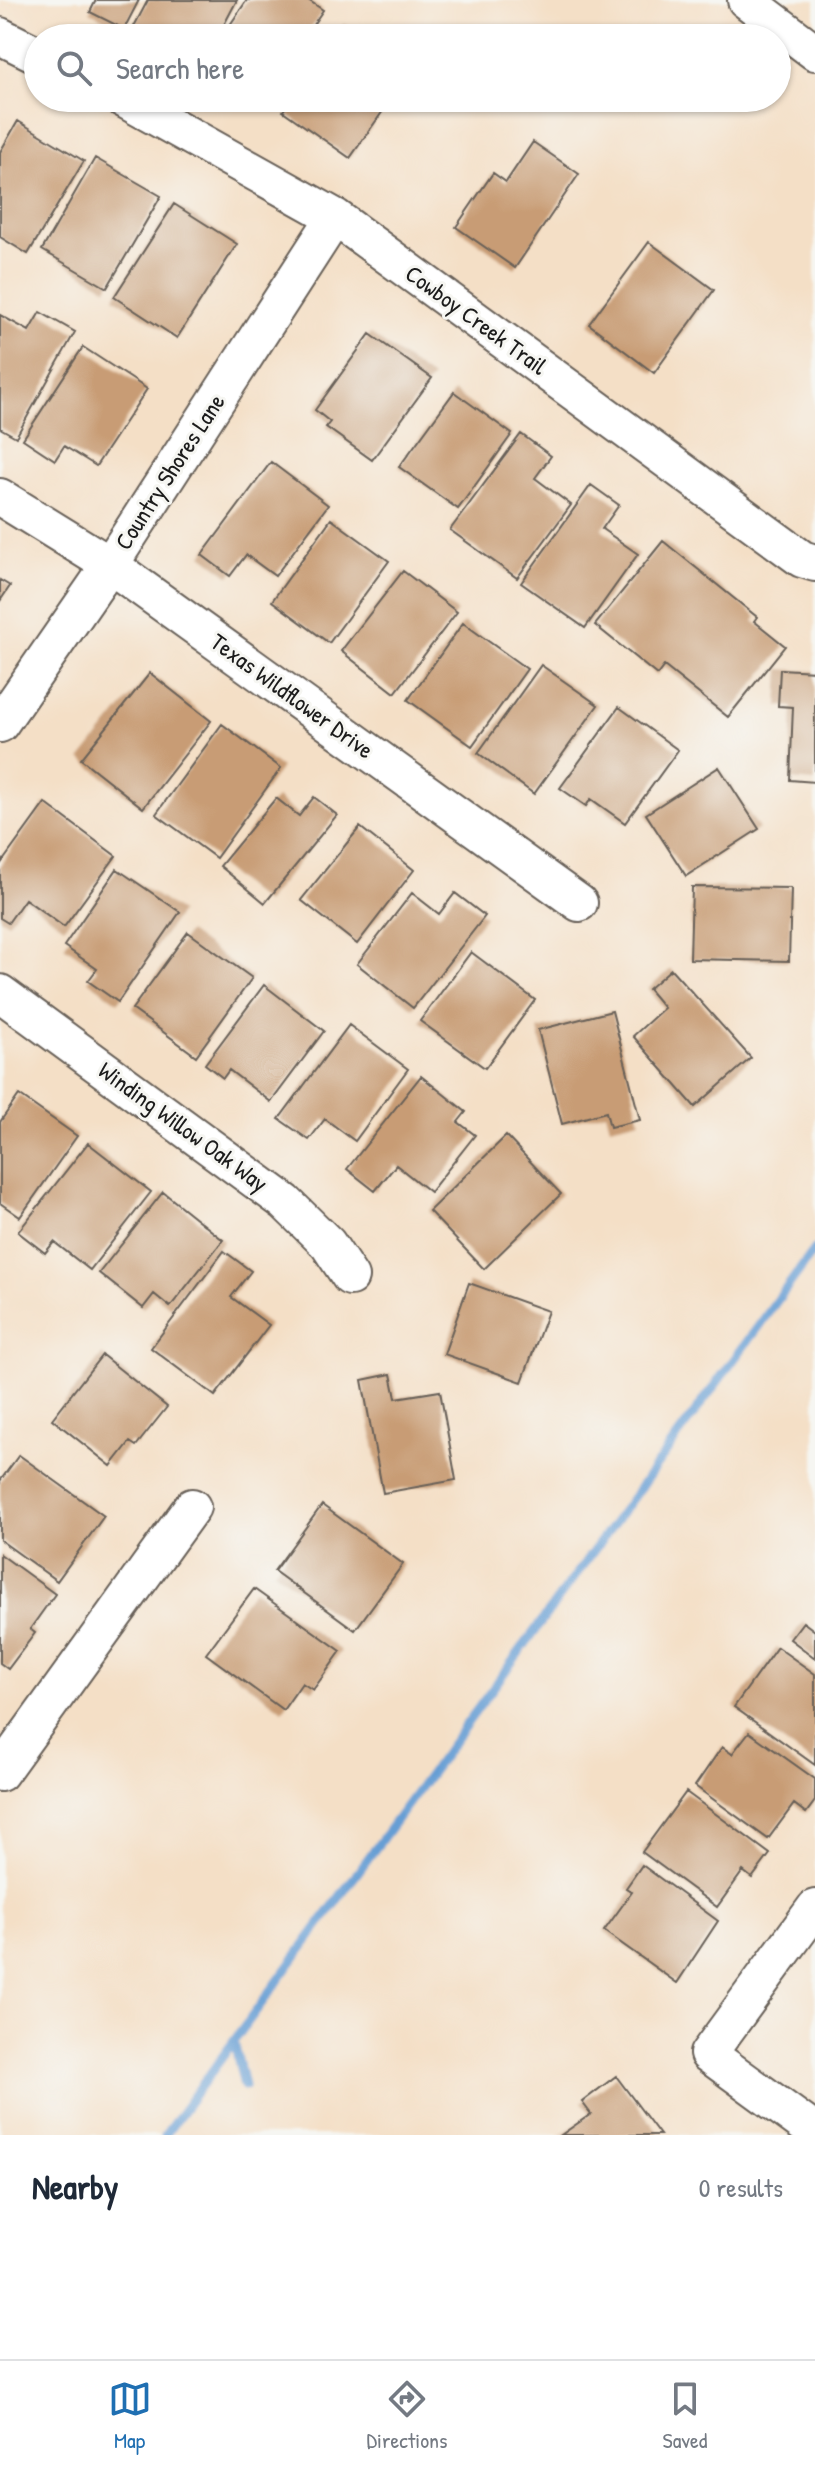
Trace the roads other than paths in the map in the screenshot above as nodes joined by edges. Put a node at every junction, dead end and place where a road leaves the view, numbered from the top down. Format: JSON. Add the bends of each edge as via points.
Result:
{"nodes":[{"id":1,"x":746,"y":0,"type":"edge"},
{"id":2,"x":778,"y":24,"type":"edge"},
{"id":3,"x":791,"y":34,"type":"edge"},
{"id":4,"x":0,"y":36,"type":"edge"},
{"id":5,"x":24,"y":48,"type":"edge"},
{"id":6,"x":815,"y":52,"type":"edge"},
{"id":7,"x":147,"y":112,"type":"edge"},
{"id":8,"x":335,"y":217,"type":"junction"},
{"id":9,"x":0,"y":497,"type":"edge"},
{"id":10,"x":815,"y":563,"type":"edge"},
{"id":11,"x":110,"y":565,"type":"junction"},
{"id":12,"x":0,"y":724,"type":"edge"},
{"id":13,"x":579,"y":903,"type":"dead end"},
{"id":14,"x":0,"y":993,"type":"edge"},
{"id":15,"x":350,"y":1277,"type":"dead end"},
{"id":16,"x":192,"y":1507,"type":"dead end"},
{"id":17,"x":0,"y":1773,"type":"edge"},
{"id":18,"x":815,"y":1908,"type":"edge"},
{"id":19,"x":815,"y":2132,"type":"edge"}],
"edges":[{"from":1,"to":2,"type":"street"},
{"from":3,"to":6,"type":"street"},
{"from":4,"to":5,"type":"street"},
{"from":7,"to":8,"type":"street","name":"Cowboy Creek Trail"},
{"from":8,"to":10,"type":"street","name":"Cowboy Creek Trail","via":[[802,559]]},
{"from":8,"to":11,"type":"street","name":"Country Shores Lane"},
{"from":9,"to":11,"type":"street","name":"Texas Wildflower Drive"},
{"from":11,"to":12,"type":"street","name":"Country Shores Lane"},
{"from":11,"to":13,"type":"street","name":"Texas Wildflower Drive"},
{"from":14,"to":15,"type":"street","name":"Winding Willow Oak Way","via":[[285,1202],[328,1244]]},
{"from":16,"to":17,"type":"street"},
{"from":18,"to":19,"type":"street","via":[[708,2054]]}]}
